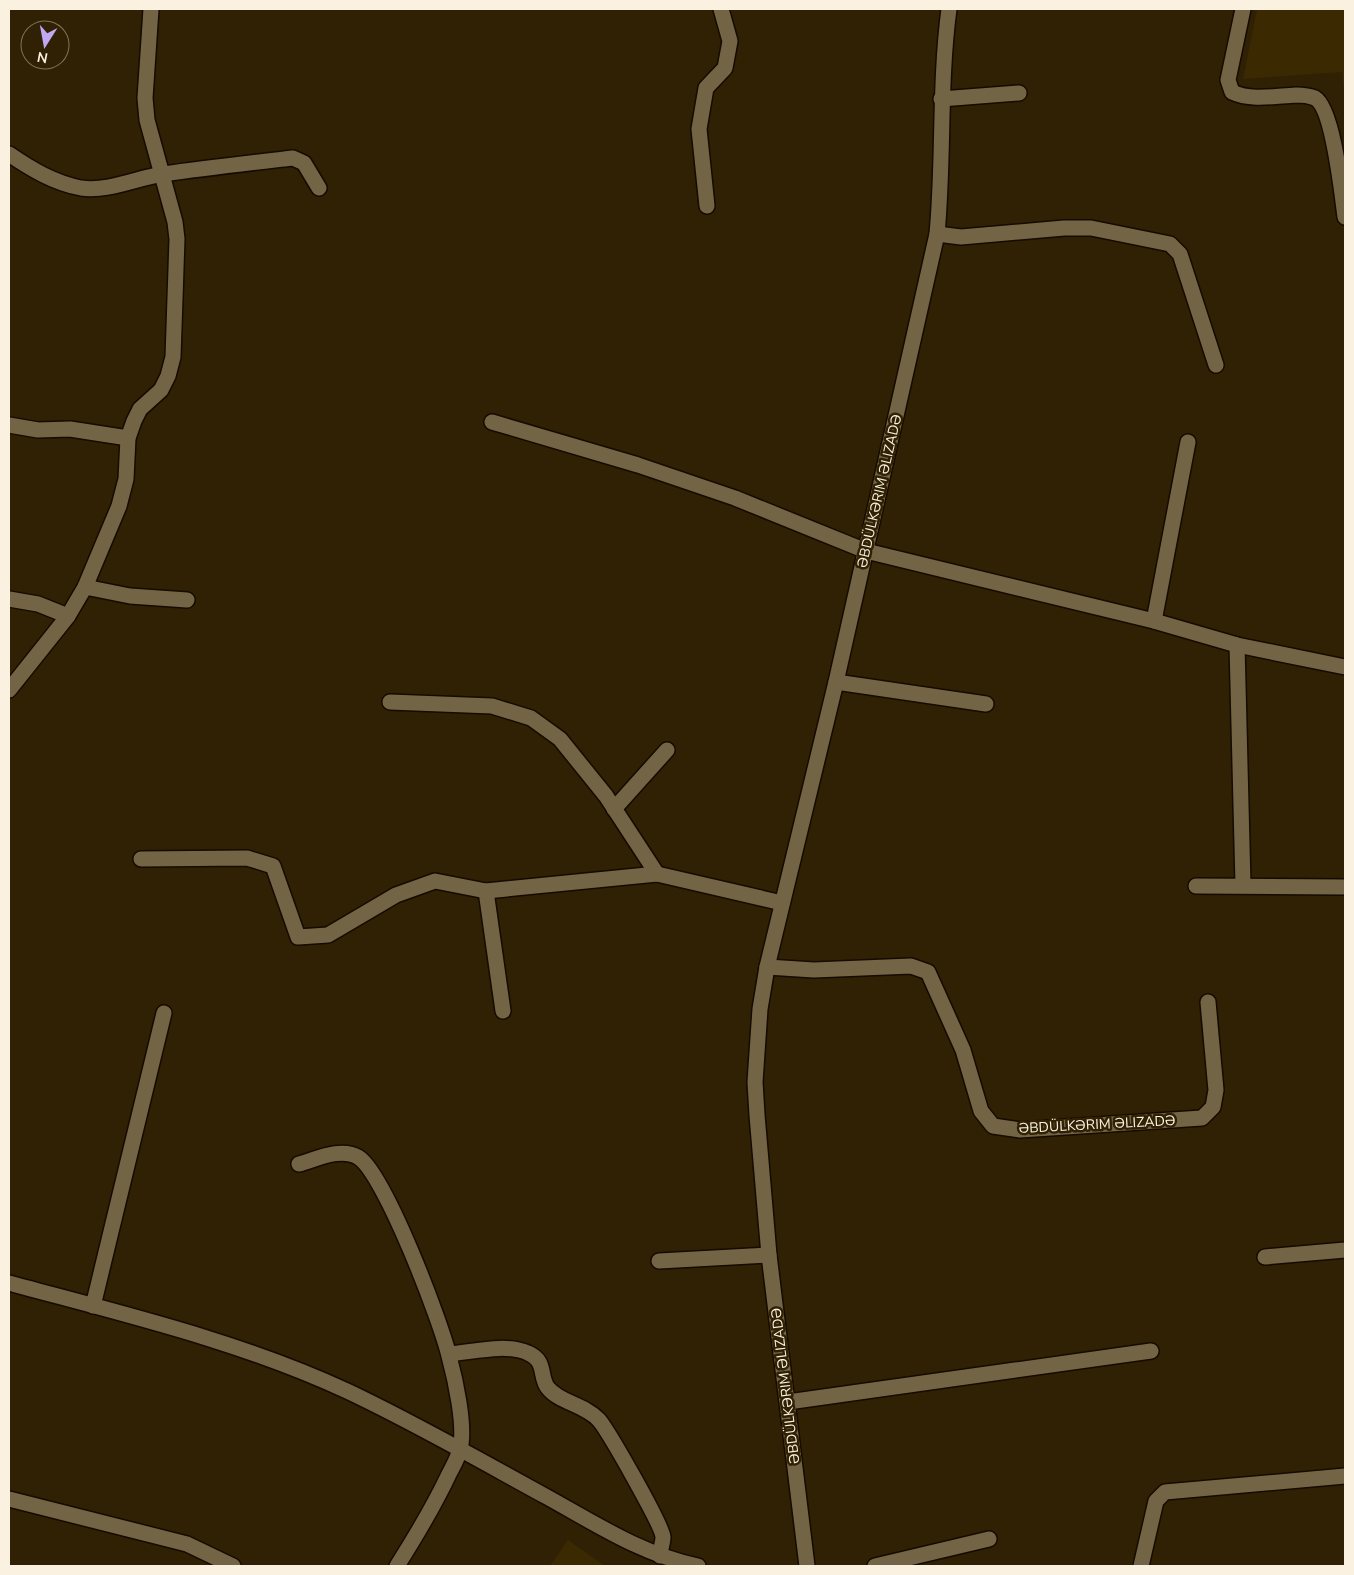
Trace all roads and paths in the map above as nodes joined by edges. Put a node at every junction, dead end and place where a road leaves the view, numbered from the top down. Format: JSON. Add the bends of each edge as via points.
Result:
{"nodes":[{"id":1,"x":151,"y":9,"type":"edge"},
{"id":2,"x":721,"y":9,"type":"edge"},
{"id":3,"x":949,"y":9,"type":"edge"},
{"id":4,"x":1243,"y":9,"type":"edge"},
{"id":5,"x":1019,"y":93,"type":"dead end"},
{"id":6,"x":941,"y":99,"type":"junction"},
{"id":7,"x":9,"y":154,"type":"edge"},
{"id":8,"x":161,"y":174,"type":"junction"},
{"id":9,"x":319,"y":188,"type":"dead end"},
{"id":10,"x":707,"y":206,"type":"dead end"},
{"id":11,"x":1345,"y":217,"type":"edge"},
{"id":12,"x":937,"y":234,"type":"junction"},
{"id":13,"x":1216,"y":365,"type":"dead end"},
{"id":14,"x":492,"y":422,"type":"dead end"},
{"id":15,"x":9,"y":425,"type":"edge"},
{"id":16,"x":128,"y":438,"type":"junction"},
{"id":17,"x":1188,"y":442,"type":"dead end"},
{"id":18,"x":866,"y":551,"type":"junction"},
{"id":19,"x":85,"y":587,"type":"junction"},
{"id":20,"x":9,"y":599,"type":"edge"},
{"id":21,"x":187,"y":600,"type":"dead end"},
{"id":22,"x":68,"y":616,"type":"junction"},
{"id":23,"x":1154,"y":621,"type":"junction"},
{"id":24,"x":1237,"y":645,"type":"junction"},
{"id":25,"x":1345,"y":667,"type":"edge"},
{"id":26,"x":836,"y":682,"type":"junction"},
{"id":27,"x":9,"y":690,"type":"edge"},
{"id":28,"x":390,"y":702,"type":"dead end"},
{"id":29,"x":986,"y":704,"type":"dead end"},
{"id":30,"x":667,"y":750,"type":"dead end"},
{"id":31,"x":614,"y":810,"type":"junction"},
{"id":32,"x":141,"y":859,"type":"dead end"},
{"id":33,"x":657,"y":874,"type":"junction"},
{"id":34,"x":1243,"y":885,"type":"junction"},
{"id":35,"x":1196,"y":886,"type":"dead end"},
{"id":36,"x":1345,"y":887,"type":"edge"},
{"id":37,"x":486,"y":891,"type":"junction"},
{"id":38,"x":782,"y":904,"type":"junction"},
{"id":39,"x":767,"y":967,"type":"junction"},
{"id":40,"x":1208,"y":1002,"type":"dead end"},
{"id":41,"x":503,"y":1011,"type":"dead end"},
{"id":42,"x":164,"y":1013,"type":"dead end"},
{"id":43,"x":299,"y":1164,"type":"dead end"},
{"id":44,"x":1345,"y":1250,"type":"edge"},
{"id":45,"x":769,"y":1255,"type":"junction"},
{"id":46,"x":1265,"y":1257,"type":"dead end"},
{"id":47,"x":659,"y":1261,"type":"dead end"},
{"id":48,"x":9,"y":1283,"type":"edge"},
{"id":49,"x":93,"y":1306,"type":"junction"},
{"id":50,"x":1151,"y":1351,"type":"dead end"},
{"id":51,"x":449,"y":1354,"type":"junction"},
{"id":52,"x":788,"y":1402,"type":"junction"},
{"id":53,"x":461,"y":1449,"type":"junction"},
{"id":54,"x":1345,"y":1476,"type":"edge"},
{"id":55,"x":9,"y":1499,"type":"edge"},
{"id":56,"x":989,"y":1539,"type":"dead end"},
{"id":57,"x":660,"y":1556,"type":"junction"},
{"id":58,"x":233,"y":1566,"type":"edge"},
{"id":59,"x":397,"y":1566,"type":"edge"},
{"id":60,"x":698,"y":1566,"type":"edge"},
{"id":61,"x":807,"y":1566,"type":"edge"},
{"id":62,"x":875,"y":1566,"type":"edge"},
{"id":63,"x":1141,"y":1566,"type":"edge"}],
"edges":[{"from":1,"to":8,"type":"street","via":[[145,98],[147,120]]},
{"from":2,"to":10,"type":"street","via":[[730,41],[725,68],[706,88],[699,129]]},
{"from":3,"to":6,"type":"street","name":"ƏBDÜLKƏRIM ƏLIZADƏ"},
{"from":4,"to":11,"type":"street","via":[[1228,80],[1232,92],[1243,97],[1301,95],[1316,98],[1330,127]]},
{"from":5,"to":6,"type":"street"},
{"from":6,"to":12,"type":"street","name":"ƏBDÜLKƏRIM ƏLIZADƏ"},
{"from":7,"to":8,"type":"street","via":[[57,182],[82,188],[112,186]]},
{"from":8,"to":9,"type":"street","via":[[293,158],[304,163]]},
{"from":8,"to":16,"type":"street","via":[[177,239],[173,357],[168,376],[160,390],[140,410]]},
{"from":12,"to":13,"type":"street","via":[[961,237],[1091,228],[1170,244],[1180,254]]},
{"from":12,"to":18,"type":"street","name":"ƏBDÜLKƏRIM ƏLIZADƏ"},
{"from":14,"to":18,"type":"street","via":[[717,492]]},
{"from":15,"to":16,"type":"street"},
{"from":16,"to":19,"type":"street","via":[[126,479],[119,506]]},
{"from":17,"to":23,"type":"street"},
{"from":18,"to":23,"type":"street"},
{"from":18,"to":26,"type":"street","name":"ƏBDÜLKƏRIM ƏLIZADƏ"},
{"from":19,"to":21,"type":"street","via":[[130,596]]},
{"from":19,"to":22,"type":"street"},
{"from":20,"to":22,"type":"street","via":[[38,604]]},
{"from":22,"to":27,"type":"street"},
{"from":23,"to":24,"type":"street"},
{"from":24,"to":25,"type":"street"},
{"from":24,"to":34,"type":"street"},
{"from":26,"to":29,"type":"street"},
{"from":26,"to":38,"type":"street","name":"ƏBDÜLKƏRIM ƏLIZADƏ"},
{"from":28,"to":31,"type":"street","via":[[492,706],[532,718],[560,739]]},
{"from":30,"to":31,"type":"street"},
{"from":31,"to":33,"type":"street"},
{"from":32,"to":37,"type":"street","via":[[247,858],[273,866],[298,937],[328,934],[396,895],[435,881]]},
{"from":33,"to":37,"type":"street"},
{"from":33,"to":38,"type":"street"},
{"from":34,"to":35,"type":"street"},
{"from":34,"to":36,"type":"street"},
{"from":37,"to":41,"type":"street"},
{"from":38,"to":39,"type":"street","name":"ƏBDÜLKƏRIM ƏLIZADƏ"},
{"from":39,"to":40,"type":"street","name":"ƏBDÜLKƏRIM ƏLIZADƏ","via":[[814,970],[910,966],[928,972],[963,1050],[981,1111],[993,1126],[1020,1130],[1202,1118],[1213,1107],[1216,1090]]},
{"from":39,"to":45,"type":"street","name":"ƏBDÜLKƏRIM ƏLIZADƏ","via":[[755,1082]]},
{"from":42,"to":49,"type":"street"},
{"from":43,"to":51,"type":"street","via":[[342,1152],[359,1157],[377,1180],[401,1228]]},
{"from":44,"to":46,"type":"street"},
{"from":45,"to":47,"type":"street"},
{"from":45,"to":52,"type":"street","name":"ƏBDÜLKƏRIM ƏLIZADƏ"},
{"from":48,"to":49,"type":"street"},
{"from":49,"to":53,"type":"street","via":[[277,1362],[347,1391]]},
{"from":50,"to":52,"type":"street"},
{"from":51,"to":53,"type":"street","via":[[460,1416]]},
{"from":51,"to":57,"type":"street","via":[[515,1348],[530,1354],[540,1363],[547,1387],[582,1406],[600,1421],[657,1518],[663,1537]]},
{"from":52,"to":61,"type":"street","name":"ƏBDÜLKƏRIM ƏLIZADƏ"},
{"from":53,"to":57,"type":"street","via":[[623,1540]]},
{"from":53,"to":59,"type":"street","via":[[439,1496]]},
{"from":54,"to":63,"type":"street","via":[[1165,1492],[1156,1501]]},
{"from":55,"to":58,"type":"street","via":[[187,1544]]},
{"from":56,"to":62,"type":"street"},
{"from":57,"to":60,"type":"street"}]}
